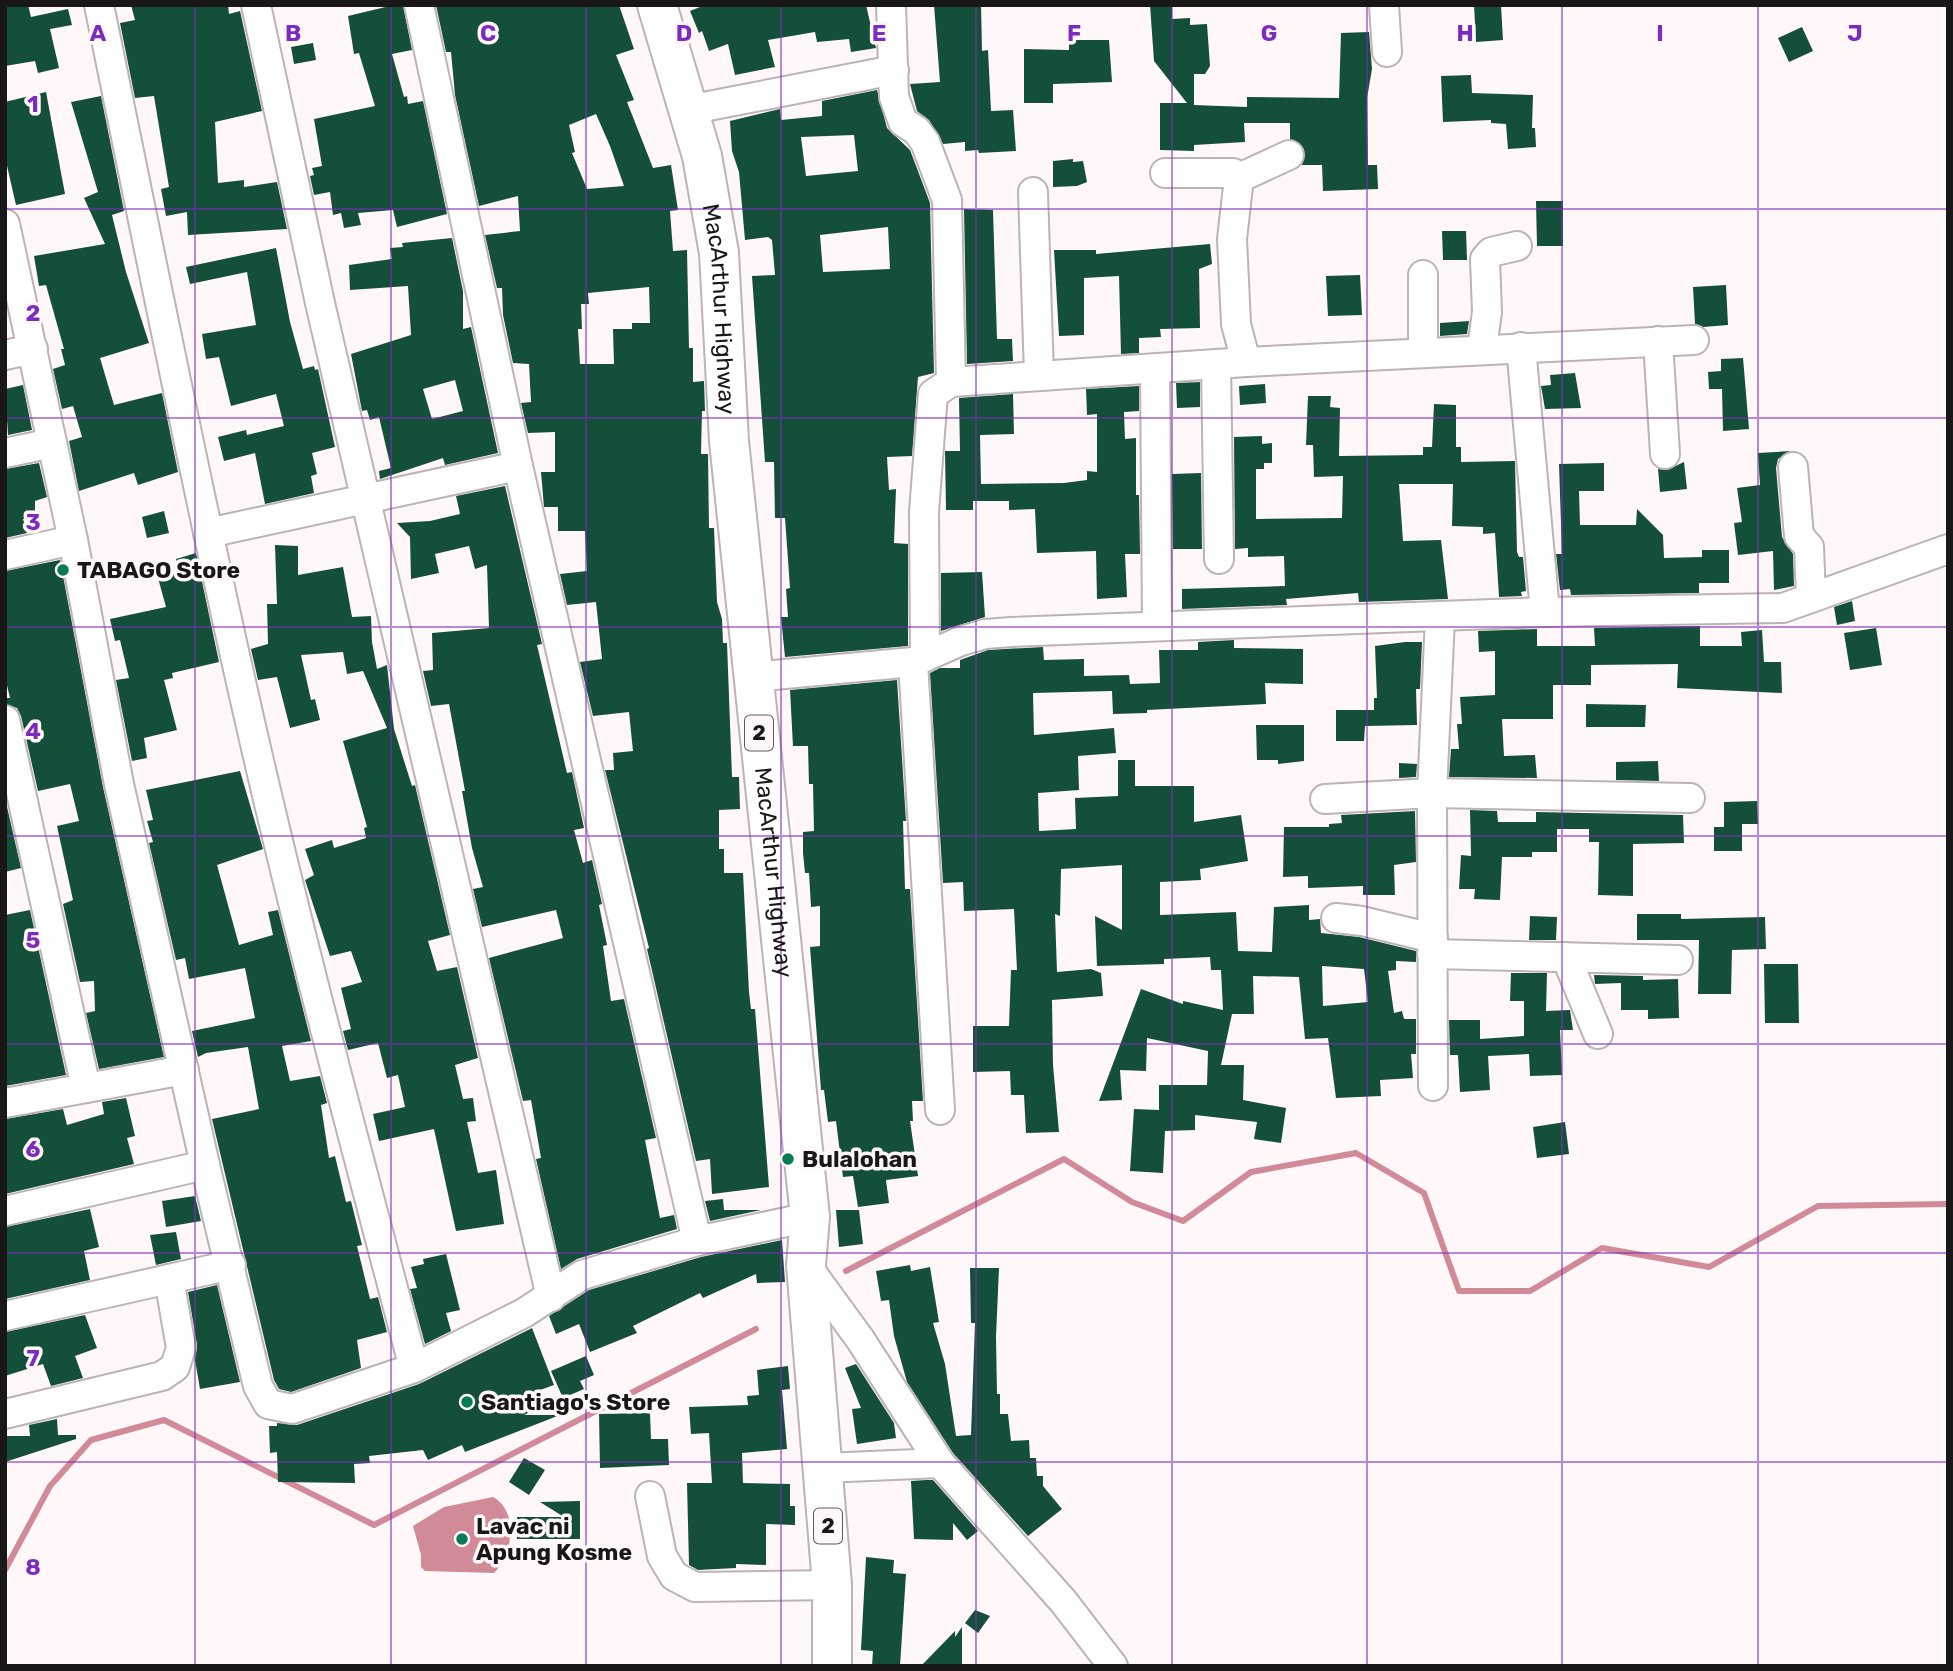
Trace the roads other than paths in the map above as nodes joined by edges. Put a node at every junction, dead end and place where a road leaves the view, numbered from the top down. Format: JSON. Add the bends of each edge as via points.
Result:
{"nodes":[{"id":1,"x":99,"y":5,"type":"edge"},
{"id":2,"x":257,"y":5,"type":"edge"},
{"id":3,"x":419,"y":5,"type":"edge"},
{"id":4,"x":657,"y":5,"type":"edge"},
{"id":5,"x":891,"y":5,"type":"edge"},
{"id":6,"x":1384,"y":5,"type":"edge"},
{"id":7,"x":1387,"y":52,"type":"dead end"},
{"id":8,"x":894,"y":70,"type":"junction"},
{"id":9,"x":688,"y":110,"type":"junction"},
{"id":10,"x":1289,"y":155,"type":"dead end"},
{"id":11,"x":1164,"y":173,"type":"dead end"},
{"id":12,"x":1239,"y":178,"type":"junction"},
{"id":13,"x":1033,"y":192,"type":"dead end"},
{"id":14,"x":5,"y":224,"type":"edge"},
{"id":15,"x":1517,"y":246,"type":"dead end"},
{"id":16,"x":1423,"y":275,"type":"dead end"},
{"id":17,"x":1694,"y":340,"type":"dead end"},
{"id":18,"x":1658,"y":341,"type":"junction"},
{"id":19,"x":1521,"y":347,"type":"junction"},
{"id":20,"x":33,"y":349,"type":"junction"},
{"id":21,"x":1482,"y":349,"type":"junction"},
{"id":22,"x":1423,"y":353,"type":"junction"},
{"id":23,"x":5,"y":355,"type":"edge"},
{"id":24,"x":1246,"y":362,"type":"junction"},
{"id":25,"x":1216,"y":364,"type":"junction"},
{"id":26,"x":1155,"y":369,"type":"junction"},
{"id":27,"x":1039,"y":374,"type":"junction"},
{"id":28,"x":951,"y":382,"type":"junction"},
{"id":29,"x":52,"y":443,"type":"junction"},
{"id":30,"x":5,"y":453,"type":"edge"},
{"id":31,"x":1665,"y":454,"type":"dead end"},
{"id":32,"x":519,"y":466,"type":"junction"},
{"id":33,"x":1793,"y":467,"type":"dead end"},
{"id":34,"x":367,"y":499,"type":"junction"},
{"id":35,"x":208,"y":533,"type":"junction"},
{"id":36,"x":73,"y":540,"type":"junction"},
{"id":37,"x":1948,"y":550,"type":"edge"},
{"id":38,"x":5,"y":555,"type":"edge"},
{"id":39,"x":1219,"y":559,"type":"dead end"},
{"id":40,"x":1811,"y":597,"type":"junction"},
{"id":41,"x":1545,"y":612,"type":"junction"},
{"id":42,"x":1440,"y":618,"type":"junction"},
{"id":43,"x":1157,"y":625,"type":"junction"},
{"id":44,"x":919,"y":659,"type":"junction"},
{"id":45,"x":753,"y":677,"type":"junction"},
{"id":46,"x":5,"y":720,"type":"edge"},
{"id":47,"x":1432,"y":793,"type":"junction"},
{"id":48,"x":1690,"y":798,"type":"dead end"},
{"id":49,"x":1325,"y":799,"type":"dead end"},
{"id":50,"x":1336,"y":918,"type":"dead end"},
{"id":51,"x":1432,"y":946,"type":"junction"},
{"id":52,"x":1566,"y":957,"type":"junction"},
{"id":53,"x":1678,"y":960,"type":"dead end"},
{"id":54,"x":1598,"y":1034,"type":"dead end"},
{"id":55,"x":184,"y":1070,"type":"junction"},
{"id":56,"x":1433,"y":1086,"type":"dead end"},
{"id":57,"x":86,"y":1088,"type":"junction"},
{"id":58,"x":5,"y":1103,"type":"edge"},
{"id":59,"x":940,"y":1110,"type":"dead end"},
{"id":60,"x":205,"y":1165,"type":"junction"},
{"id":61,"x":5,"y":1210,"type":"edge"},
{"id":62,"x":810,"y":1217,"type":"junction"},
{"id":63,"x":697,"y":1241,"type":"junction"},
{"id":64,"x":231,"y":1265,"type":"junction"},
{"id":65,"x":806,"y":1265,"type":"junction"},
{"id":66,"x":169,"y":1279,"type":"junction"},
{"id":67,"x":551,"y":1297,"type":"junction"},
{"id":68,"x":5,"y":1316,"type":"edge"},
{"id":69,"x":414,"y":1368,"type":"junction"},
{"id":70,"x":5,"y":1414,"type":"edge"},
{"id":71,"x":940,"y":1462,"type":"junction"},
{"id":72,"x":824,"y":1468,"type":"junction"},
{"id":73,"x":650,"y":1496,"type":"dead end"},
{"id":74,"x":832,"y":1585,"type":"junction"},
{"id":75,"x":1111,"y":1664,"type":"edge"},
{"id":76,"x":832,"y":1666,"type":"edge"}],
"edges":[{"from":1,"to":35,"type":"street"},
{"from":2,"to":34,"type":"street"},
{"from":3,"to":32,"type":"street"},
{"from":4,"to":9,"type":"highway","name":"MacArthur Highway","number":"2"},
{"from":5,"to":8,"type":"street"},
{"from":6,"to":7,"type":"street"},
{"from":8,"to":9,"type":"street"},
{"from":8,"to":28,"type":"street","via":[[894,97],[903,122],[925,142],[947,200]]},
{"from":9,"to":45,"type":"highway","name":"MacArthur Highway","number":"2","via":[[702,156],[719,253],[729,441]]},
{"from":10,"to":12,"type":"street"},
{"from":11,"to":12,"type":"street","via":[[1233,173]]},
{"from":12,"to":24,"type":"street","via":[[1232,239],[1236,324]]},
{"from":13,"to":27,"type":"street"},
{"from":14,"to":20,"type":"street"},
{"from":15,"to":21,"type":"street","via":[[1485,259],[1487,312]]},
{"from":16,"to":22,"type":"street"},
{"from":17,"to":18,"type":"street"},
{"from":18,"to":19,"type":"street"},
{"from":18,"to":31,"type":"street"},
{"from":19,"to":21,"type":"street"},
{"from":19,"to":41,"type":"street"},
{"from":20,"to":23,"type":"street"},
{"from":20,"to":29,"type":"street"},
{"from":21,"to":22,"type":"street"},
{"from":22,"to":24,"type":"street"},
{"from":24,"to":25,"type":"street"},
{"from":25,"to":26,"type":"street"},
{"from":25,"to":39,"type":"street"},
{"from":26,"to":27,"type":"street"},
{"from":26,"to":43,"type":"street"},
{"from":27,"to":28,"type":"street"},
{"from":28,"to":44,"type":"street","via":[[933,394]]},
{"from":29,"to":30,"type":"street"},
{"from":29,"to":36,"type":"street"},
{"from":32,"to":34,"type":"street"},
{"from":32,"to":63,"type":"street"},
{"from":33,"to":40,"type":"street","via":[[1799,536],[1809,547]]},
{"from":34,"to":35,"type":"street"},
{"from":34,"to":67,"type":"street"},
{"from":35,"to":69,"type":"street","via":[[306,958]]},
{"from":36,"to":38,"type":"street"},
{"from":36,"to":55,"type":"street","via":[[119,784]]},
{"from":37,"to":40,"type":"street"},
{"from":40,"to":41,"type":"street","via":[[1783,608]]},
{"from":41,"to":42,"type":"street"},
{"from":42,"to":43,"type":"street"},
{"from":42,"to":47,"type":"street"},
{"from":43,"to":44,"type":"street","via":[[985,634]]},
{"from":44,"to":45,"type":"street"},
{"from":44,"to":59,"type":"street"},
{"from":45,"to":62,"type":"highway","name":"MacArthur Highway","number":"2"},
{"from":46,"to":57,"type":"street"},
{"from":47,"to":48,"type":"street"},
{"from":47,"to":49,"type":"street"},
{"from":47,"to":51,"type":"street"},
{"from":50,"to":51,"type":"street","via":[[1362,921]]},
{"from":51,"to":52,"type":"street"},
{"from":51,"to":56,"type":"street"},
{"from":52,"to":53,"type":"street"},
{"from":52,"to":54,"type":"street"},
{"from":55,"to":57,"type":"street"},
{"from":55,"to":60,"type":"street"},
{"from":57,"to":58,"type":"street"},
{"from":60,"to":61,"type":"street"},
{"from":60,"to":64,"type":"street"},
{"from":62,"to":63,"type":"street"},
{"from":62,"to":65,"type":"highway","name":"MacArthur Highway","number":"2"},
{"from":63,"to":67,"type":"street","via":[[583,1275]]},
{"from":64,"to":66,"type":"street"},
{"from":64,"to":69,"type":"street","via":[[258,1386],[268,1404],[292,1409]]},
{"from":65,"to":71,"type":"street"},
{"from":65,"to":72,"type":"highway","name":"MacArthur Highway","number":"2"},
{"from":66,"to":68,"type":"street"},
{"from":66,"to":70,"type":"street","via":[[181,1348],[175,1367],[162,1376]]},
{"from":67,"to":69,"type":"street"},
{"from":71,"to":72,"type":"street"},
{"from":71,"to":75,"type":"street","via":[[1063,1601]]},
{"from":72,"to":74,"type":"highway","name":"MacArthur Highway","number":"2"},
{"from":73,"to":74,"type":"street","via":[[662,1556],[674,1576],[695,1587]]},
{"from":74,"to":76,"type":"highway","name":"MacArthur Highway","number":"2"}]}
